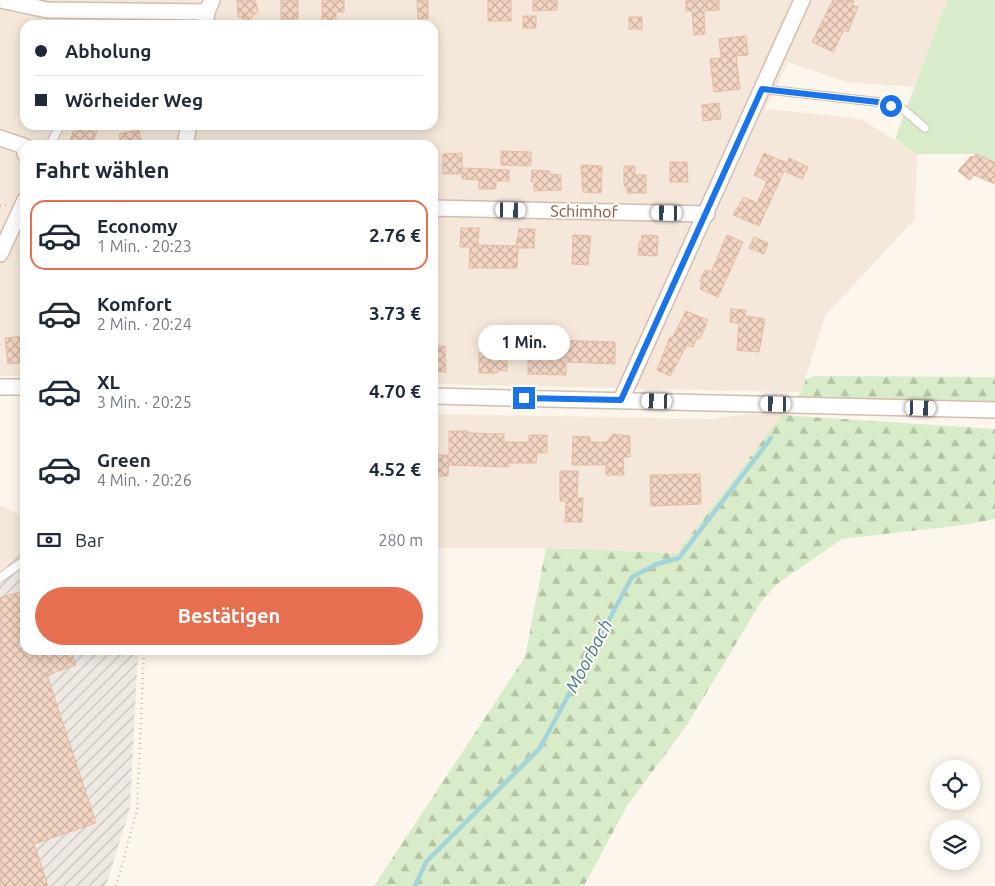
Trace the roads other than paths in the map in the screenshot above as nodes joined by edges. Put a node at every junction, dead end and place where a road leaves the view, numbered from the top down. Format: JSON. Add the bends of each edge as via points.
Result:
{"nodes":[{"id":1,"x":1,"y":0,"type":"edge"},
{"id":2,"x":802,"y":0,"type":"edge"},
{"id":3,"x":208,"y":12,"type":"edge"},
{"id":4,"x":762,"y":89,"type":"junction"},
{"id":5,"x":925,"y":128,"type":"dead end"},
{"id":6,"x":0,"y":138,"type":"edge"},
{"id":7,"x":20,"y":145,"type":"edge"},
{"id":8,"x":438,"y":208,"type":"edge"},
{"id":9,"x":20,"y":211,"type":"edge"},
{"id":10,"x":706,"y":214,"type":"junction"},
{"id":11,"x":0,"y":254,"type":"edge"},
{"id":12,"x":0,"y":387,"type":"edge"},
{"id":13,"x":20,"y":388,"type":"edge"},
{"id":14,"x":438,"y":396,"type":"edge"},
{"id":15,"x":621,"y":400,"type":"junction"},
{"id":16,"x":995,"y":410,"type":"edge"},
{"id":17,"x":20,"y":564,"type":"edge"},
{"id":18,"x":0,"y":578,"type":"edge"}],
"edges":[{"from":1,"to":3,"type":"street","via":[[47,10]]},
{"from":2,"to":4,"type":"street"},
{"from":4,"to":5,"type":"lane","via":[[878,102],[904,110]]},
{"from":4,"to":10,"type":"street"},
{"from":6,"to":7,"type":"street"},
{"from":8,"to":10,"type":"street","name":"Schimhof"},
{"from":9,"to":11,"type":"street"},
{"from":10,"to":15,"type":"street"},
{"from":12,"to":13,"type":"street"},
{"from":14,"to":15,"type":"street"},
{"from":15,"to":16,"type":"street"},
{"from":17,"to":18,"type":"lane"}]}
